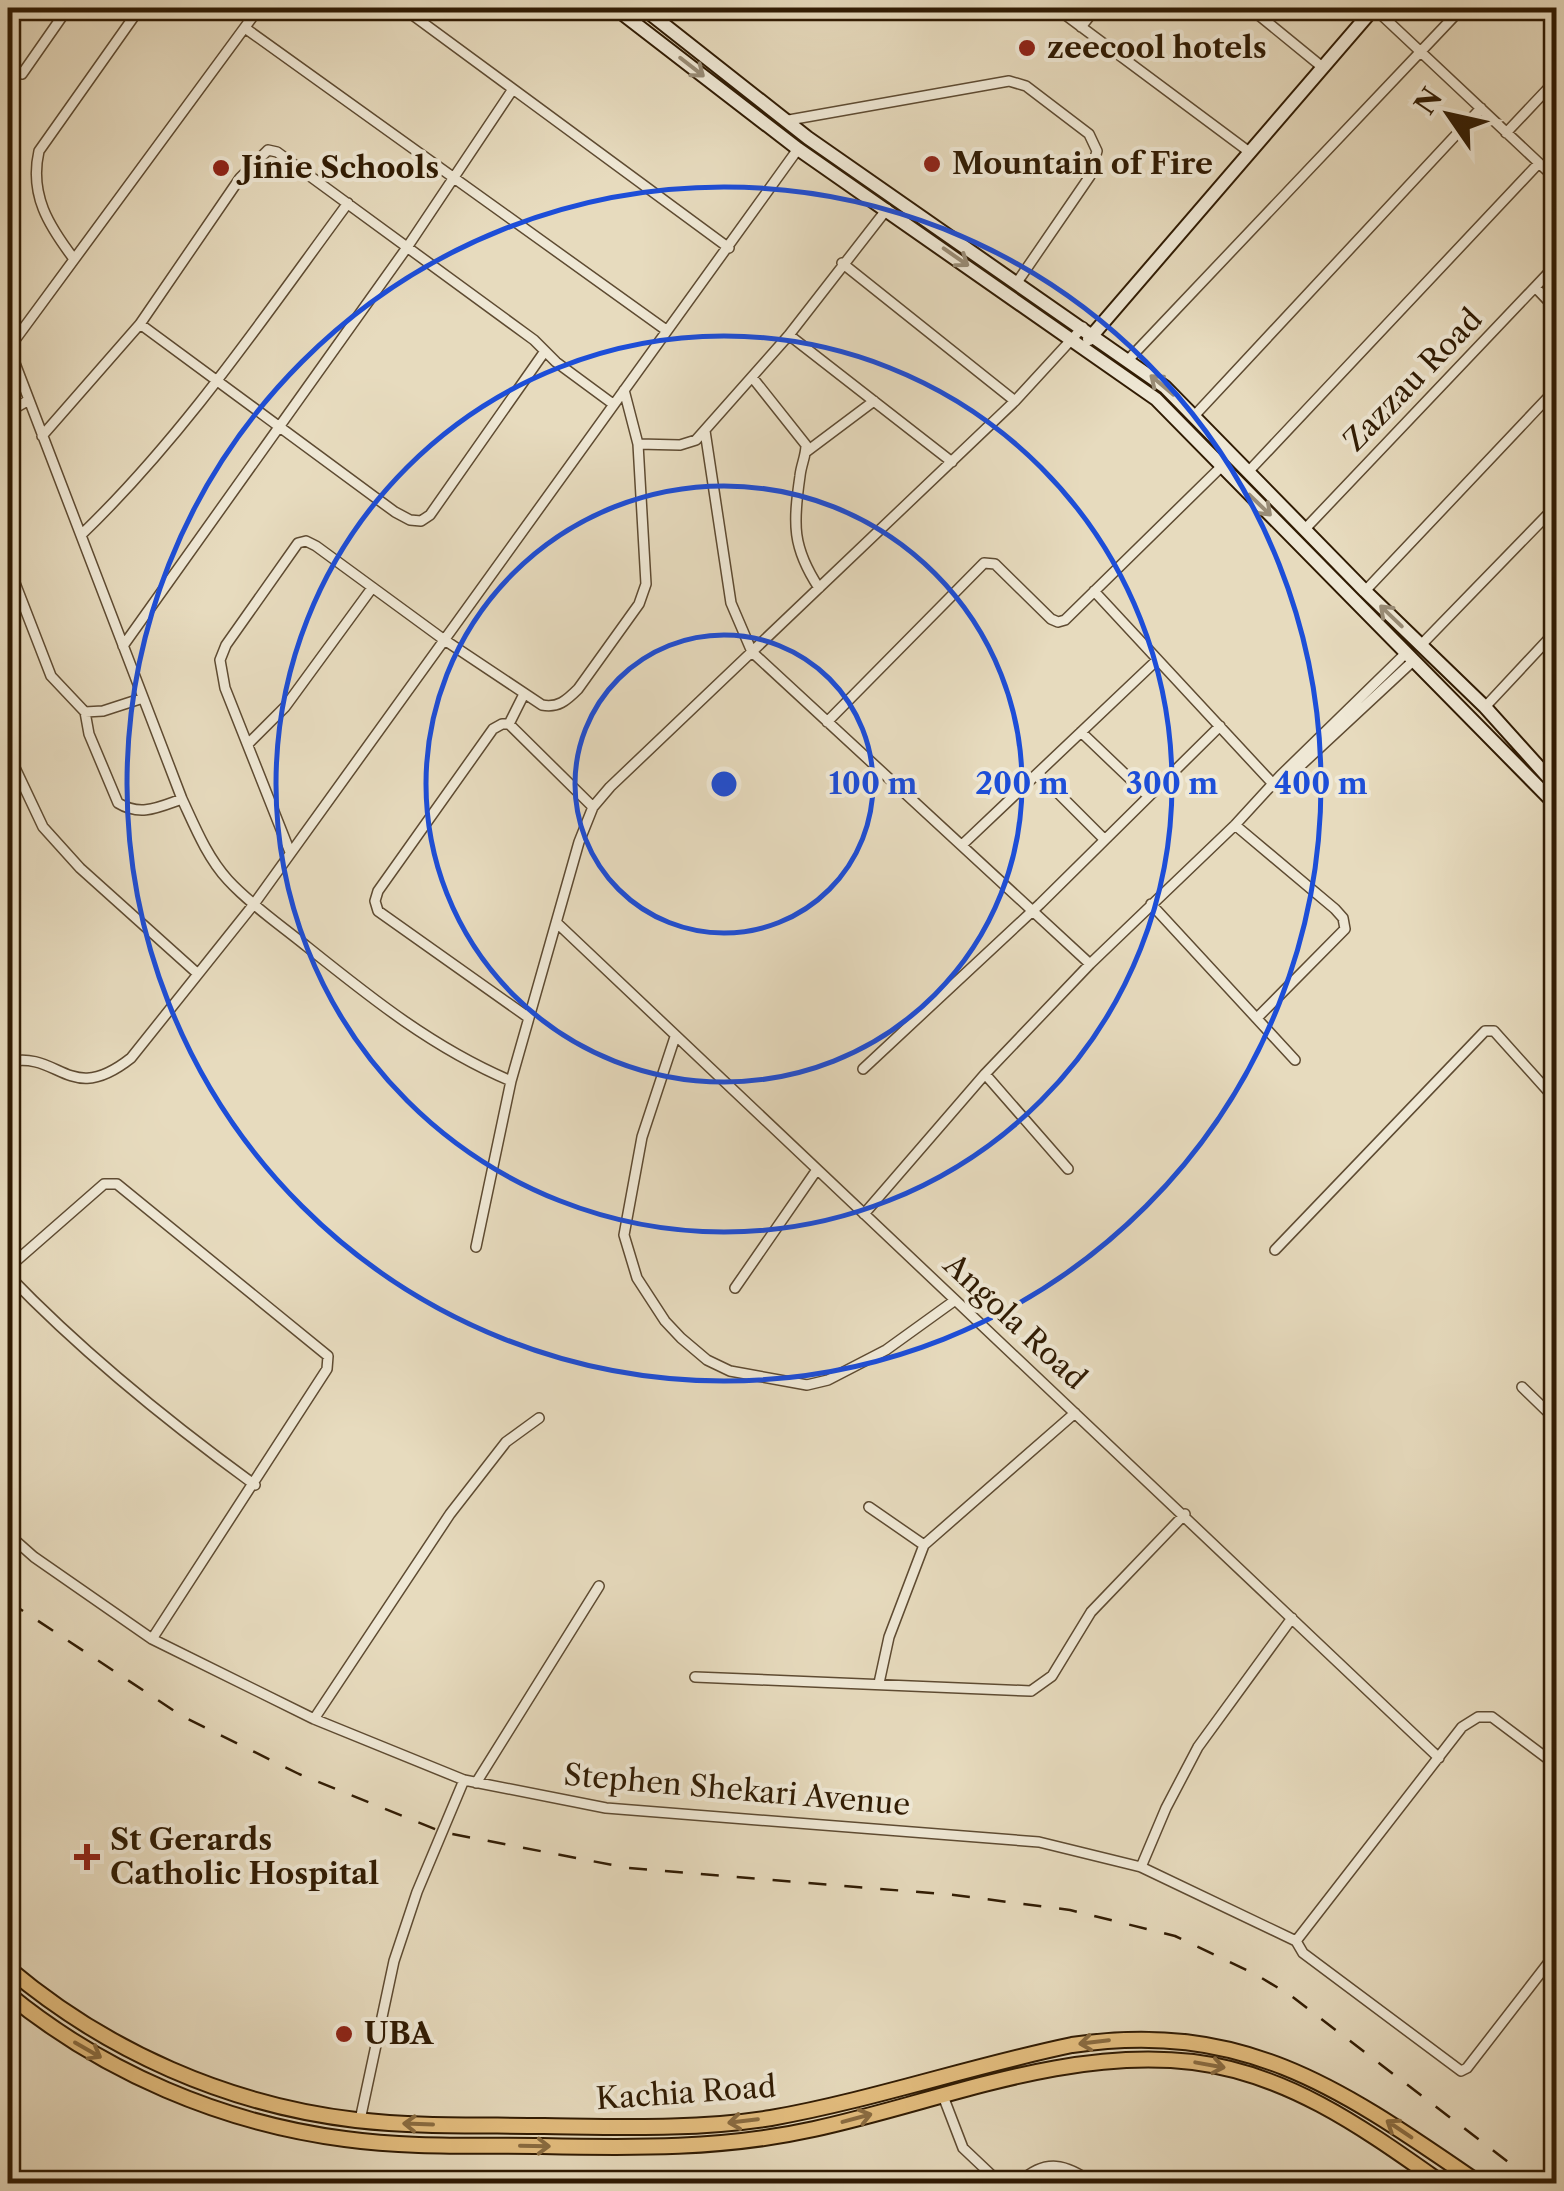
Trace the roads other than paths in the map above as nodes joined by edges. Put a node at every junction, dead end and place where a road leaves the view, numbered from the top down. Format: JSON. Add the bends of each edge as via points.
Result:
{"nodes":[{"id":1,"x":68,"y":8,"type":"edge"},
{"id":2,"x":140,"y":8,"type":"edge"},
{"id":3,"x":259,"y":8,"type":"edge"},
{"id":4,"x":403,"y":8,"type":"edge"},
{"id":5,"x":614,"y":8,"type":"edge"},
{"id":6,"x":1056,"y":8,"type":"edge"},
{"id":7,"x":1096,"y":8,"type":"edge"},
{"id":8,"x":1250,"y":8,"type":"edge"},
{"id":9,"x":1374,"y":8,"type":"edge"},
{"id":10,"x":1462,"y":8,"type":"edge"},
{"id":11,"x":416,"y":11,"type":"edge"},
{"id":12,"x":647,"y":11,"type":"edge"},
{"id":13,"x":1082,"y":27,"type":"junction"},
{"id":14,"x":245,"y":28,"type":"junction"},
{"id":15,"x":642,"y":28,"type":"junction"},
{"id":16,"x":1421,"y":52,"type":"junction"},
{"id":17,"x":1320,"y":66,"type":"junction"},
{"id":18,"x":22,"y":74,"type":"dead end"},
{"id":19,"x":1556,"y":80,"type":"edge"},
{"id":20,"x":514,"y":89,"type":"junction"},
{"id":21,"x":1481,"y":108,"type":"junction"},
{"id":22,"x":789,"y":120,"type":"junction"},
{"id":23,"x":1506,"y":133,"type":"junction"},
{"id":24,"x":798,"y":149,"type":"junction"},
{"id":25,"x":1248,"y":152,"type":"junction"},
{"id":26,"x":1539,"y":163,"type":"junction"},
{"id":27,"x":455,"y":178,"type":"junction"},
{"id":28,"x":1556,"y":178,"type":"edge"},
{"id":29,"x":348,"y":203,"type":"junction"},
{"id":30,"x":887,"y":209,"type":"junction"},
{"id":31,"x":408,"y":246,"type":"junction"},
{"id":32,"x":729,"y":248,"type":"junction"},
{"id":33,"x":74,"y":260,"type":"junction"},
{"id":34,"x":842,"y":263,"type":"junction"},
{"id":35,"x":1556,"y":265,"type":"edge"},
{"id":36,"x":1018,"y":281,"type":"junction"},
{"id":37,"x":1535,"y":288,"type":"junction"},
{"id":38,"x":1556,"y":309,"type":"edge"},
{"id":39,"x":140,"y":324,"type":"junction"},
{"id":40,"x":666,"y":330,"type":"junction"},
{"id":41,"x":1088,"y":331,"type":"junction"},
{"id":42,"x":789,"y":334,"type":"junction"},
{"id":43,"x":1078,"y":342,"type":"junction"},
{"id":44,"x":8,"y":347,"type":"edge"},
{"id":45,"x":545,"y":352,"type":"junction"},
{"id":46,"x":1129,"y":359,"type":"junction"},
{"id":47,"x":752,"y":377,"type":"junction"},
{"id":48,"x":216,"y":380,"type":"junction"},
{"id":49,"x":1556,"y":389,"type":"edge"},
{"id":50,"x":624,"y":390,"type":"junction"},
{"id":51,"x":29,"y":400,"type":"junction"},
{"id":52,"x":874,"y":401,"type":"junction"},
{"id":53,"x":1016,"y":401,"type":"junction"},
{"id":54,"x":613,"y":404,"type":"junction"},
{"id":55,"x":8,"y":412,"type":"edge"},
{"id":56,"x":1195,"y":416,"type":"junction"},
{"id":57,"x":279,"y":427,"type":"junction"},
{"id":58,"x":704,"y":431,"type":"junction"},
{"id":59,"x":42,"y":436,"type":"junction"},
{"id":60,"x":638,"y":444,"type":"junction"},
{"id":61,"x":806,"y":452,"type":"junction"},
{"id":62,"x":952,"y":462,"type":"junction"},
{"id":63,"x":1221,"y":466,"type":"junction"},
{"id":64,"x":1248,"y":472,"type":"junction"},
{"id":65,"x":1556,"y":506,"type":"edge"},
{"id":66,"x":1305,"y":529,"type":"junction"},
{"id":67,"x":81,"y":536,"type":"junction"},
{"id":68,"x":8,"y":565,"type":"edge"},
{"id":69,"x":372,"y":588,"type":"junction"},
{"id":70,"x":818,"y":588,"type":"junction"},
{"id":71,"x":1094,"y":591,"type":"junction"},
{"id":72,"x":1365,"y":591,"type":"junction"},
{"id":73,"x":1556,"y":631,"type":"edge"},
{"id":74,"x":443,"y":639,"type":"junction"},
{"id":75,"x":1421,"y":645,"type":"junction"},
{"id":76,"x":123,"y":646,"type":"junction"},
{"id":77,"x":752,"y":652,"type":"junction"},
{"id":78,"x":1409,"y":658,"type":"junction"},
{"id":79,"x":1157,"y":660,"type":"junction"},
{"id":80,"x":524,"y":694,"type":"junction"},
{"id":81,"x":143,"y":698,"type":"junction"},
{"id":82,"x":1485,"y":707,"type":"junction"},
{"id":83,"x":85,"y":712,"type":"junction"},
{"id":84,"x":827,"y":722,"type":"junction"},
{"id":85,"x":509,"y":724,"type":"junction"},
{"id":86,"x":1220,"y":726,"type":"junction"},
{"id":87,"x":1082,"y":732,"type":"junction"},
{"id":88,"x":1518,"y":743,"type":"junction"},
{"id":89,"x":248,"y":744,"type":"junction"},
{"id":90,"x":8,"y":753,"type":"edge"},
{"id":91,"x":1507,"y":755,"type":"junction"},
{"id":92,"x":1038,"y":773,"type":"junction"},
{"id":93,"x":1553,"y":776,"type":"edge"},
{"id":94,"x":1274,"y":786,"type":"junction"},
{"id":95,"x":1148,"y":796,"type":"junction"},
{"id":96,"x":182,"y":799,"type":"junction"},
{"id":97,"x":1556,"y":805,"type":"edge"},
{"id":98,"x":593,"y":808,"type":"junction"},
{"id":99,"x":1235,"y":825,"type":"junction"},
{"id":100,"x":1104,"y":839,"type":"junction"},
{"id":101,"x":962,"y":845,"type":"junction"},
{"id":102,"x":290,"y":852,"type":"junction"},
{"id":103,"x":254,"y":904,"type":"junction"},
{"id":104,"x":1151,"y":904,"type":"junction"},
{"id":105,"x":1032,"y":910,"type":"junction"},
{"id":106,"x":557,"y":923,"type":"junction"},
{"id":107,"x":1090,"y":964,"type":"junction"},
{"id":108,"x":198,"y":974,"type":"junction"},
{"id":109,"x":529,"y":1018,"type":"junction"},
{"id":110,"x":1256,"y":1018,"type":"junction"},
{"id":111,"x":676,"y":1037,"type":"junction"},
{"id":112,"x":1295,"y":1060,"type":"dead end"},
{"id":113,"x":8,"y":1062,"type":"edge"},
{"id":114,"x":863,"y":1069,"type":"dead end"},
{"id":115,"x":985,"y":1074,"type":"junction"},
{"id":116,"x":1556,"y":1077,"type":"edge"},
{"id":117,"x":511,"y":1081,"type":"junction"},
{"id":118,"x":1546,"y":1088,"type":"junction"},
{"id":119,"x":1556,"y":1100,"type":"edge"},
{"id":120,"x":1068,"y":1168,"type":"dead end"},
{"id":121,"x":816,"y":1171,"type":"junction"},
{"id":122,"x":864,"y":1214,"type":"junction"},
{"id":123,"x":476,"y":1247,"type":"dead end"},
{"id":124,"x":1276,"y":1250,"type":"dead end"},
{"id":125,"x":8,"y":1272,"type":"edge"},
{"id":126,"x":735,"y":1288,"type":"dead end"},
{"id":127,"x":954,"y":1301,"type":"junction"},
{"id":128,"x":1522,"y":1387,"type":"dead end"},
{"id":129,"x":1075,"y":1412,"type":"junction"},
{"id":130,"x":539,"y":1418,"type":"dead end"},
{"id":131,"x":1556,"y":1420,"type":"edge"},
{"id":132,"x":255,"y":1485,"type":"junction"},
{"id":133,"x":869,"y":1507,"type":"dead end"},
{"id":134,"x":1185,"y":1514,"type":"junction"},
{"id":135,"x":8,"y":1534,"type":"edge"},
{"id":136,"x":924,"y":1545,"type":"junction"},
{"id":137,"x":599,"y":1586,"type":"dead end"},
{"id":138,"x":1292,"y":1618,"type":"junction"},
{"id":139,"x":152,"y":1640,"type":"junction"},
{"id":140,"x":695,"y":1677,"type":"dead end"},
{"id":141,"x":878,"y":1683,"type":"junction"},
{"id":142,"x":314,"y":1719,"type":"junction"},
{"id":143,"x":1440,"y":1758,"type":"junction"},
{"id":144,"x":1556,"y":1765,"type":"edge"},
{"id":145,"x":464,"y":1780,"type":"junction"},
{"id":146,"x":476,"y":1783,"type":"junction"},
{"id":147,"x":1142,"y":1867,"type":"junction"},
{"id":148,"x":1296,"y":1942,"type":"junction"},
{"id":149,"x":1556,"y":1955,"type":"edge"},
{"id":150,"x":8,"y":1968,"type":"edge"},
{"id":151,"x":8,"y":1994,"type":"edge"},
{"id":152,"x":944,"y":2096,"type":"junction"},
{"id":153,"x":360,"y":2120,"type":"junction"},
{"id":154,"x":1001,"y":2184,"type":"edge"},
{"id":155,"x":1018,"y":2184,"type":"edge"},
{"id":156,"x":1094,"y":2184,"type":"edge"},
{"id":157,"x":1443,"y":2184,"type":"edge"},
{"id":158,"x":1480,"y":2184,"type":"edge"}],
"edges":[{"from":1,"to":18,"type":"street"},
{"from":2,"to":33,"type":"street","via":[[39,151],[37,193],[48,224]]},
{"from":3,"to":14,"type":"street"},
{"from":4,"to":11,"type":"street"},
{"from":5,"to":15,"type":"street"},
{"from":6,"to":13,"type":"street"},
{"from":7,"to":13,"type":"street"},
{"from":8,"to":17,"type":"street"},
{"from":9,"to":16,"type":"street"},
{"from":9,"to":17,"type":"street"},
{"from":10,"to":16,"type":"street"},
{"from":11,"to":20,"type":"street"},
{"from":12,"to":15,"type":"street"},
{"from":12,"to":22,"type":"street"},
{"from":13,"to":25,"type":"street"},
{"from":14,"to":27,"type":"street"},
{"from":14,"to":33,"type":"street"},
{"from":15,"to":24,"type":"street","one_way":true},
{"from":16,"to":21,"type":"street"},
{"from":16,"to":46,"type":"street"},
{"from":17,"to":25,"type":"street"},
{"from":19,"to":23,"type":"street"},
{"from":20,"to":27,"type":"street"},
{"from":20,"to":32,"type":"street"},
{"from":21,"to":23,"type":"street"},
{"from":21,"to":56,"type":"street"},
{"from":22,"to":36,"type":"street"},
{"from":22,"to":36,"type":"street","via":[[1009,81],[1026,86],[1090,134],[1097,150],[1090,176]]},
{"from":23,"to":26,"type":"street"},
{"from":24,"to":30,"type":"street"},
{"from":24,"to":32,"type":"street"},
{"from":25,"to":41,"type":"street"},
{"from":26,"to":28,"type":"street"},
{"from":26,"to":64,"type":"street"},
{"from":27,"to":31,"type":"street"},
{"from":27,"to":40,"type":"street"},
{"from":29,"to":31,"type":"street"},
{"from":29,"to":39,"type":"street","via":[[268,150],[240,178]]},
{"from":29,"to":48,"type":"street"},
{"from":30,"to":34,"type":"street"},
{"from":30,"to":43,"type":"street","one_way":true},
{"from":31,"to":45,"type":"street"},
{"from":31,"to":57,"type":"street"},
{"from":32,"to":40,"type":"street"},
{"from":33,"to":44,"type":"street"},
{"from":34,"to":42,"type":"street"},
{"from":34,"to":53,"type":"street"},
{"from":35,"to":37,"type":"street","name":"Zazzau Road"},
{"from":36,"to":41,"type":"street"},
{"from":37,"to":38,"type":"street"},
{"from":37,"to":66,"type":"street","name":"Zazzau Road"},
{"from":39,"to":48,"type":"street"},
{"from":39,"to":59,"type":"street"},
{"from":40,"to":50,"type":"street"},
{"from":41,"to":43,"type":"street"},
{"from":41,"to":46,"type":"street"},
{"from":42,"to":47,"type":"street"},
{"from":42,"to":52,"type":"street"},
{"from":43,"to":53,"type":"street"},
{"from":43,"to":63,"type":"street","via":[[1156,399]]},
{"from":44,"to":51,"type":"street"},
{"from":45,"to":54,"type":"street"},
{"from":45,"to":57,"type":"street","via":[[422,521],[395,512]]},
{"from":56,"to":46,"type":"street","one_way":true},
{"from":47,"to":58,"type":"street"},
{"from":47,"to":61,"type":"street","via":[[803,438]]},
{"from":48,"to":57,"type":"street"},
{"from":48,"to":67,"type":"street"},
{"from":49,"to":72,"type":"street"},
{"from":50,"to":54,"type":"street"},
{"from":50,"to":60,"type":"street"},
{"from":51,"to":55,"type":"street"},
{"from":51,"to":59,"type":"street"},
{"from":52,"to":61,"type":"street"},
{"from":52,"to":62,"type":"street"},
{"from":53,"to":62,"type":"street"},
{"from":54,"to":74,"type":"street"},
{"from":56,"to":64,"type":"street"},
{"from":57,"to":76,"type":"street"},
{"from":58,"to":60,"type":"street","via":[[680,445]]},
{"from":58,"to":77,"type":"street","via":[[731,603]]},
{"from":59,"to":67,"type":"street"},
{"from":60,"to":80,"type":"street","via":[[647,560],[639,604],[566,701],[553,707]]},
{"from":61,"to":70,"type":"street","via":[[796,539]]},
{"from":62,"to":70,"type":"street"},
{"from":63,"to":71,"type":"street"},
{"from":63,"to":78,"type":"street","one_way":true},
{"from":64,"to":66,"type":"street"},
{"from":65,"to":75,"type":"street"},
{"from":66,"to":72,"type":"street"},
{"from":67,"to":76,"type":"street"},
{"from":68,"to":83,"type":"street","via":[[50,676]]},
{"from":69,"to":74,"type":"street"},
{"from":69,"to":89,"type":"street","via":[[286,707]]},
{"from":69,"to":89,"type":"street","via":[[316,546],[298,543],[220,660]]},
{"from":70,"to":77,"type":"street"},
{"from":71,"to":79,"type":"street"},
{"from":71,"to":84,"type":"street","via":[[1058,622],[995,564],[984,563]]},
{"from":75,"to":72,"type":"street","one_way":true},
{"from":73,"to":82,"type":"street"},
{"from":74,"to":80,"type":"street"},
{"from":74,"to":102,"type":"street"},
{"from":75,"to":82,"type":"street"},
{"from":76,"to":81,"type":"street"},
{"from":77,"to":84,"type":"street"},
{"from":77,"to":98,"type":"street"},
{"from":78,"to":91,"type":"street"},
{"from":78,"to":94,"type":"street"},
{"from":79,"to":86,"type":"street"},
{"from":79,"to":87,"type":"street"},
{"from":80,"to":85,"type":"street"},
{"from":81,"to":83,"type":"street"},
{"from":81,"to":96,"type":"street"},
{"from":82,"to":88,"type":"street"},
{"from":83,"to":96,"type":"street","via":[[118,803],[146,812]]},
{"from":84,"to":101,"type":"street"},
{"from":85,"to":98,"type":"street"},
{"from":85,"to":109,"type":"street","via":[[492,728],[375,902],[378,911]]},
{"from":86,"to":94,"type":"street"},
{"from":86,"to":95,"type":"street"},
{"from":87,"to":92,"type":"street"},
{"from":87,"to":95,"type":"street"},
{"from":88,"to":91,"type":"street"},
{"from":88,"to":93,"type":"street"},
{"from":89,"to":102,"type":"street"},
{"from":90,"to":108,"type":"street","via":[[43,826]]},
{"from":91,"to":97,"type":"street"},
{"from":92,"to":100,"type":"street"},
{"from":92,"to":101,"type":"street"},
{"from":94,"to":99,"type":"street"},
{"from":95,"to":100,"type":"street"},
{"from":96,"to":103,"type":"street","via":[[209,855]]},
{"from":98,"to":106,"type":"street"},
{"from":99,"to":104,"type":"street"},
{"from":99,"to":110,"type":"street","via":[[1334,909],[1345,928]]},
{"from":100,"to":105,"type":"street"},
{"from":101,"to":105,"type":"street"},
{"from":102,"to":103,"type":"street"},
{"from":103,"to":108,"type":"street"},
{"from":103,"to":117,"type":"street","via":[[398,1020]]},
{"from":104,"to":107,"type":"street"},
{"from":104,"to":110,"type":"street"},
{"from":105,"to":107,"type":"street"},
{"from":105,"to":114,"type":"street"},
{"from":106,"to":109,"type":"street"},
{"from":106,"to":111,"type":"street","name":"Angola Road"},
{"from":107,"to":115,"type":"street"},
{"from":108,"to":113,"type":"street","via":[[131,1058],[110,1074],[89,1080]]},
{"from":109,"to":117,"type":"street"},
{"from":110,"to":112,"type":"street"},
{"from":111,"to":121,"type":"street","name":"Angola Road"},
{"from":111,"to":127,"type":"street","via":[[642,1137],[624,1236],[637,1278],[681,1338],[730,1371],[807,1385],[886,1350]]},
{"from":115,"to":120,"type":"street"},
{"from":115,"to":122,"type":"street"},
{"from":116,"to":118,"type":"street"},
{"from":117,"to":123,"type":"street"},
{"from":118,"to":119,"type":"street"},
{"from":118,"to":124,"type":"street","via":[[1494,1032],[1484,1031]]},
{"from":121,"to":122,"type":"street","name":"Angola Road"},
{"from":121,"to":126,"type":"street"},
{"from":122,"to":127,"type":"street","name":"Angola Road"},
{"from":125,"to":132,"type":"street","via":[[54,1322]]},
{"from":125,"to":132,"type":"street","via":[[104,1184],[117,1184],[321,1349],[327,1369]]},
{"from":127,"to":129,"type":"street","name":"Angola Road"},
{"from":128,"to":131,"type":"street"},
{"from":129,"to":134,"type":"street","name":"Angola Road"},
{"from":129,"to":136,"type":"street"},
{"from":130,"to":142,"type":"street","via":[[506,1442],[450,1514]]},
{"from":132,"to":139,"type":"street"},
{"from":133,"to":136,"type":"street"},
{"from":134,"to":138,"type":"street","name":"Angola Road"},
{"from":134,"to":141,"type":"street","via":[[1091,1612],[1041,1686],[1013,1691]]},
{"from":135,"to":139,"type":"street","name":"Stephen Shekari Avenue"},
{"from":136,"to":141,"type":"street"},
{"from":137,"to":146,"type":"street"},
{"from":138,"to":143,"type":"street","name":"Angola Road"},
{"from":138,"to":147,"type":"street","via":[[1198,1747]]},
{"from":139,"to":142,"type":"street","name":"Stephen Shekari Avenue"},
{"from":140,"to":141,"type":"street"},
{"from":142,"to":145,"type":"street","name":"Stephen Shekari Avenue"},
{"from":143,"to":144,"type":"street","via":[[1462,1728],[1492,1717]]},
{"from":143,"to":148,"type":"street"},
{"from":145,"to":146,"type":"street","name":"Stephen Shekari Avenue"},
{"from":145,"to":153,"type":"street","via":[[394,1961]]},
{"from":146,"to":147,"type":"street","name":"Stephen Shekari Avenue","via":[[606,1808],[1039,1842]]},
{"from":147,"to":148,"type":"street","name":"Stephen Shekari Avenue"},
{"from":148,"to":149,"type":"street","name":"Stephen Shekari Avenue","via":[[1462,2071]]},
{"from":150,"to":153,"type":"main road","name":"Kachia Road","via":[[96,2031],[182,2075],[278,2107]]},
{"from":151,"to":152,"type":"main road","name":"Kachia Road","one_way":true,"via":[[84,2048],[172,2093],[272,2126],[348,2140],[707,2145],[791,2134]]},
{"from":152,"to":154,"type":"street","via":[[963,2148]]},
{"from":152,"to":157,"type":"main road","name":"Kachia Road","one_way":true,"via":[[1103,2060],[1197,2062],[1311,2098]]},
{"from":158,"to":153,"type":"main road","name":"Kachia Road","one_way":true,"via":[[1365,2105],[1304,2074],[1236,2051],[1165,2040],[1072,2045],[814,2110],[740,2122],[652,2127]]},
{"from":155,"to":156,"type":"street","via":[[1046,2166],[1073,2168]]}]}
